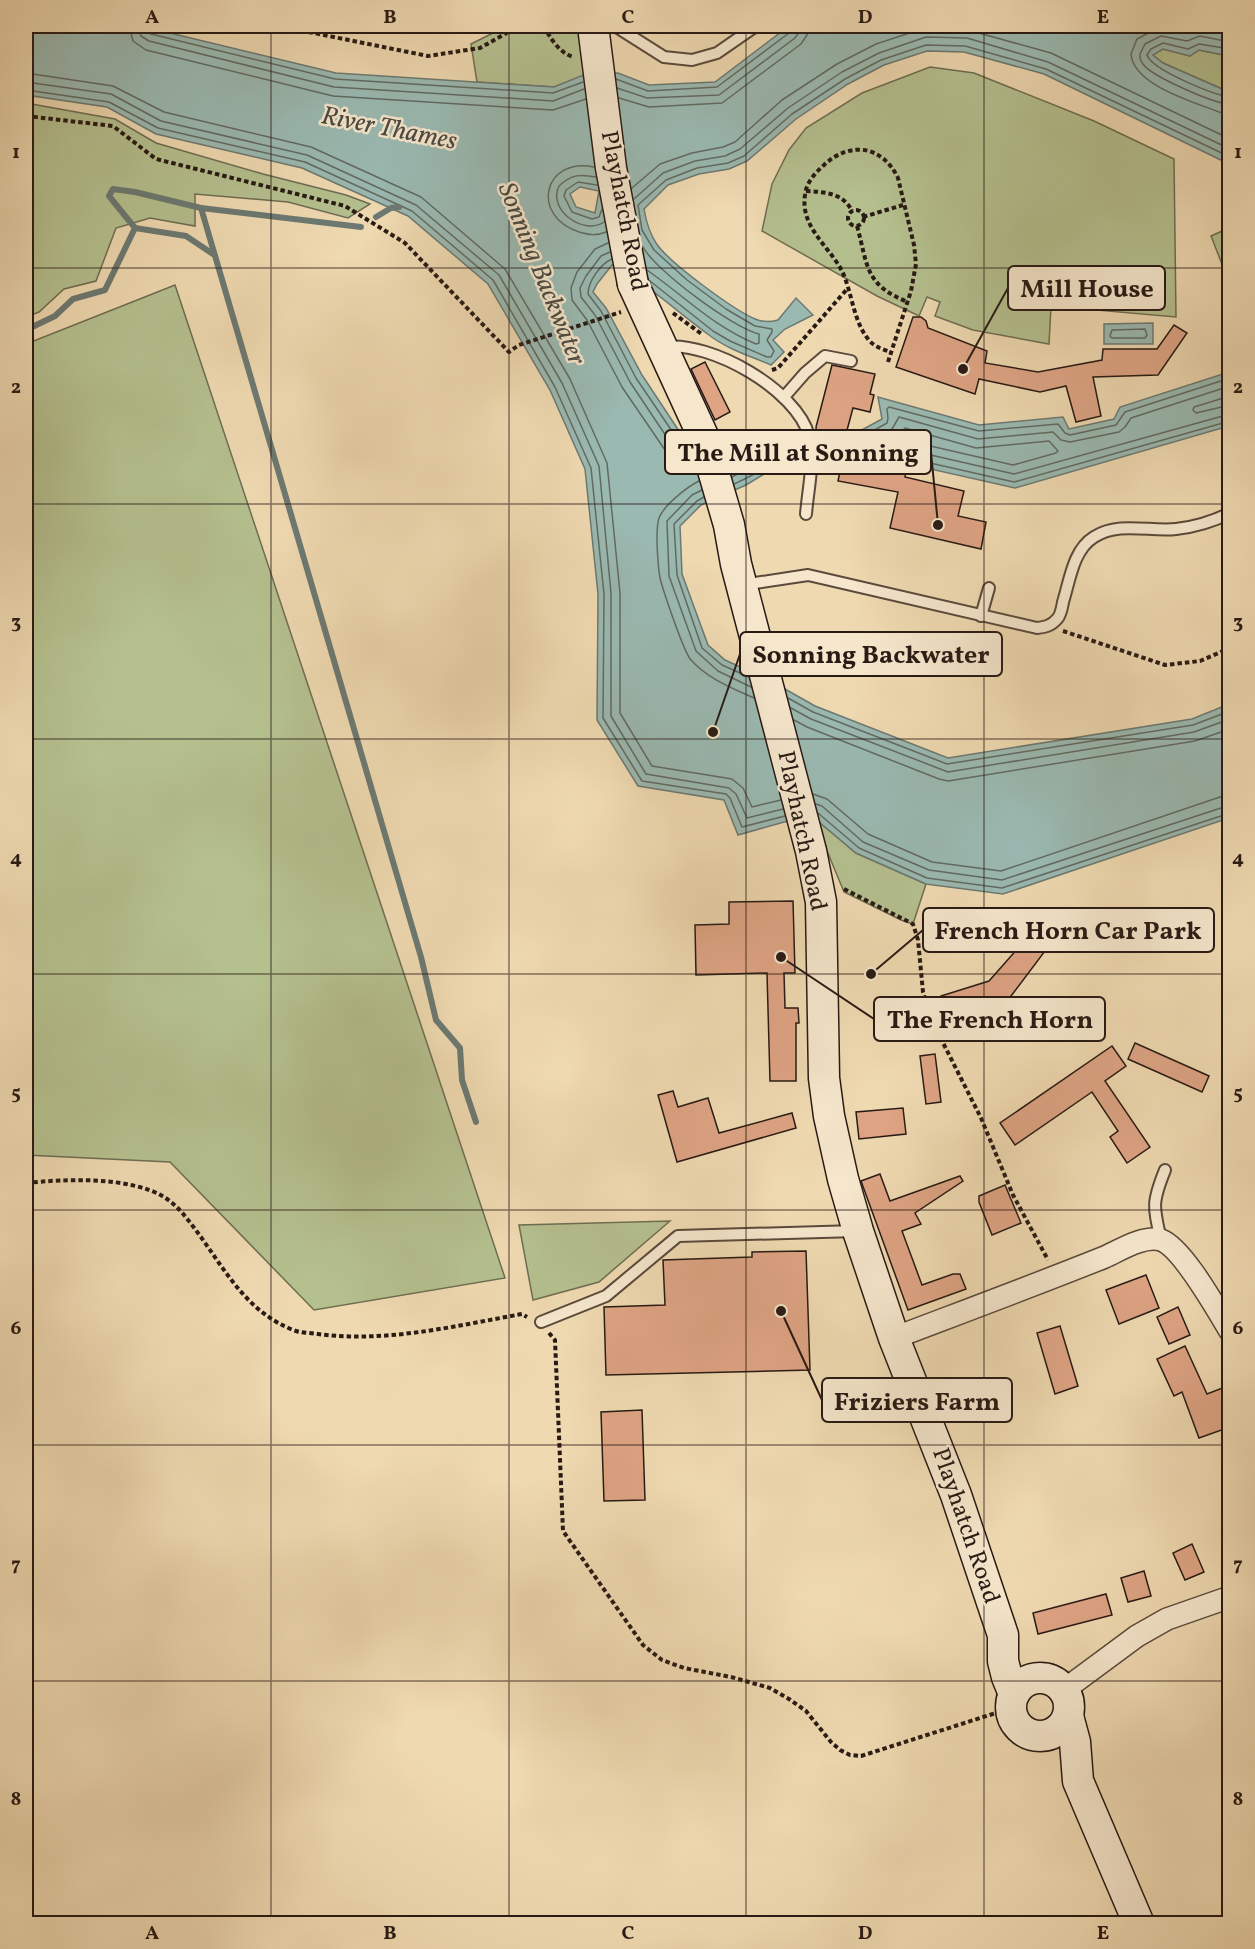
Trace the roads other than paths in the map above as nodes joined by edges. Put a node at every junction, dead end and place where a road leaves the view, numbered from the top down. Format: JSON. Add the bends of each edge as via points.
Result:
{"nodes":[{"id":1,"x":593,"y":26,"type":"edge"},
{"id":2,"x":615,"y":26,"type":"edge"},
{"id":3,"x":756,"y":26,"type":"edge"},
{"id":4,"x":663,"y":347,"type":"junction"},
{"id":5,"x":850,"y":361,"type":"dead end"},
{"id":6,"x":784,"y":397,"type":"junction"},
{"id":7,"x":1230,"y":513,"type":"edge"},
{"id":8,"x":806,"y":514,"type":"dead end"},
{"id":9,"x":739,"y":574,"type":"junction"},
{"id":10,"x":989,"y":588,"type":"dead end"},
{"id":11,"x":981,"y":616,"type":"junction"},
{"id":12,"x":1165,"y":1170,"type":"dead end"},
{"id":13,"x":858,"y":1231,"type":"junction"},
{"id":14,"x":1161,"y":1240,"type":"junction"},
{"id":15,"x":541,"y":1323,"type":"road end"},
{"id":16,"x":1230,"y":1331,"type":"edge"},
{"id":17,"x":894,"y":1338,"type":"junction"},
{"id":18,"x":1230,"y":1597,"type":"edge"},
{"id":19,"x":1003,"y":1635,"type":"junction"},
{"id":20,"x":1058,"y":1695,"type":"junction"},
{"id":21,"x":1013,"y":1701,"type":"junction"},
{"id":22,"x":1035,"y":1736,"type":"junction"},
{"id":23,"x":1078,"y":1781,"type":"junction"},
{"id":24,"x":1139,"y":1923,"type":"edge"}],
"edges":[{"from":1,"to":4,"type":"main road","name":"Playhatch Road","bridge":true,"via":[[628,298]]},
{"from":2,"to":3,"type":"lane","via":[[664,57],[692,60],[717,53]]},
{"from":4,"to":6,"type":"lane","via":[[694,348],[714,354]]},
{"from":4,"to":9,"type":"main road","name":"Playhatch Road","via":[[703,436]]},
{"from":5,"to":6,"type":"lane","via":[[825,356]]},
{"from":6,"to":8,"type":"lane","via":[[804,423],[811,445]]},
{"from":7,"to":11,"type":"lane","via":[[1175,530],[1143,528],[1095,536],[1076,559],[1059,618],[1048,627]]},
{"from":9,"to":11,"type":"lane","via":[[808,575]]},
{"from":9,"to":13,"type":"main road","name":"Playhatch Road","via":[[821,902],[823,1045],[829,1116]]},
{"from":10,"to":11,"type":"lane"},
{"from":12,"to":14,"type":"lane","via":[[1153,1208]]},
{"from":13,"to":15,"type":"lane","via":[[678,1236],[606,1296]]},
{"from":13,"to":17,"type":"main road","name":"Playhatch Road"},
{"from":14,"to":16,"type":"street","via":[[1176,1250]]},
{"from":14,"to":17,"type":"street","via":[[1144,1240]]},
{"from":17,"to":19,"type":"main road","name":"Playhatch Road","via":[[956,1495]]},
{"from":18,"to":20,"type":"street","via":[[1167,1619],[1137,1636]]},
{"from":19,"to":20,"type":"main road","name":"Playhatch Road"},
{"from":19,"to":21,"type":"main road","name":"Playhatch Road","via":[[1003,1661]]},
{"from":20,"to":21,"type":"main road","via":[[1026,1682]]},
{"from":20,"to":22,"type":"main road","via":[[1059,1730]]},
{"from":20,"to":23,"type":"main road","name":"Playhatch Road","via":[[1075,1742]]},
{"from":21,"to":22,"type":"main road","via":[[1013,1718],[1018,1726]]},
{"from":22,"to":23,"type":"main road","name":"Playhatch Road"},
{"from":23,"to":24,"type":"main road","name":"Playhatch Road"}]}
